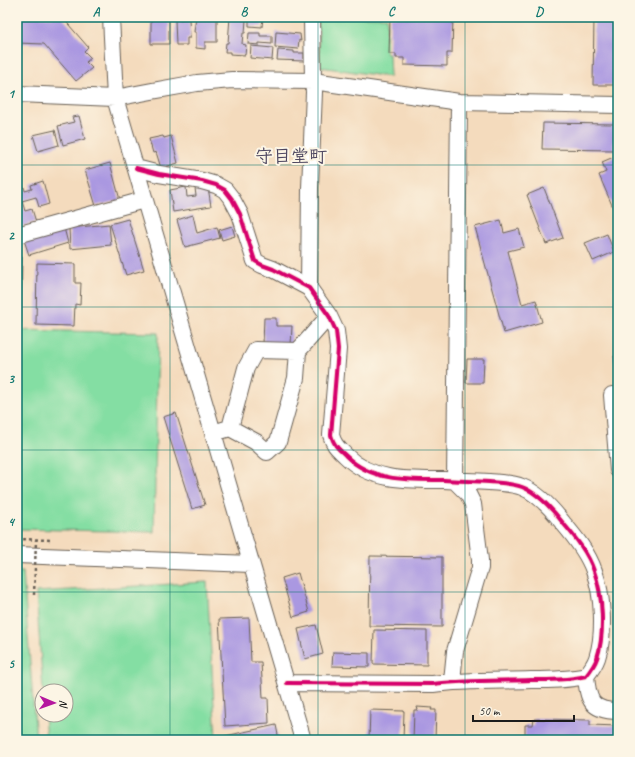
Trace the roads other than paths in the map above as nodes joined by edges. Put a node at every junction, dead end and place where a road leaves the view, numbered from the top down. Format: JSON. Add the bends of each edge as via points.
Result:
{"nodes":[{"id":1,"x":111,"y":17,"type":"edge"},
{"id":2,"x":312,"y":17,"type":"edge"},
{"id":3,"x":313,"y":81,"type":"junction"},
{"id":4,"x":17,"y":94,"type":"edge"},
{"id":5,"x":115,"y":98,"type":"junction"},
{"id":6,"x":459,"y":102,"type":"junction"},
{"id":7,"x":618,"y":105,"type":"edge"},
{"id":8,"x":136,"y":168,"type":"junction"},
{"id":9,"x":144,"y":200,"type":"junction"},
{"id":10,"x":17,"y":235,"type":"edge"},
{"id":11,"x":309,"y":288,"type":"junction"},
{"id":12,"x":330,"y":316,"type":"junction"},
{"id":13,"x":298,"y":350,"type":"junction"},
{"id":14,"x":612,"y":395,"type":"dead end"},
{"id":15,"x":230,"y":428,"type":"junction"},
{"id":16,"x":213,"y":433,"type":"junction"},
{"id":17,"x":618,"y":470,"type":"edge"},
{"id":18,"x":455,"y":480,"type":"junction"},
{"id":19,"x":17,"y":555,"type":"edge"},
{"id":20,"x":251,"y":564,"type":"junction"},
{"id":21,"x":586,"y":676,"type":"junction"},
{"id":22,"x":452,"y":681,"type":"junction"},
{"id":23,"x":287,"y":684,"type":"junction"},
{"id":24,"x":618,"y":711,"type":"edge"},
{"id":25,"x":303,"y":740,"type":"edge"}],
"edges":[{"from":1,"to":5,"type":"street"},
{"from":2,"to":3,"type":"street"},
{"from":3,"to":5,"type":"street","via":[[232,80],[197,83]]},
{"from":3,"to":6,"type":"street"},
{"from":3,"to":11,"type":"street"},
{"from":4,"to":5,"type":"street"},
{"from":5,"to":8,"type":"street"},
{"from":6,"to":7,"type":"street"},
{"from":6,"to":18,"type":"street"},
{"from":8,"to":9,"type":"street"},
{"from":8,"to":11,"type":"street","via":[[202,181],[225,190],[240,214],[255,260]]},
{"from":9,"to":10,"type":"street"},
{"from":9,"to":16,"type":"street"},
{"from":11,"to":12,"type":"street"},
{"from":12,"to":13,"type":"street"},
{"from":12,"to":18,"type":"street","via":[[336,331],[338,349],[331,435],[334,444],[352,462],[381,476],[406,480]]},
{"from":13,"to":15,"type":"street","via":[[256,350],[246,368]]},
{"from":13,"to":15,"type":"street","via":[[296,378],[278,442],[268,452],[256,442]]},
{"from":14,"to":17,"type":"street"},
{"from":15,"to":16,"type":"street"},
{"from":16,"to":20,"type":"street"},
{"from":18,"to":21,"type":"street","via":[[505,483],[523,487],[556,513],[585,553],[596,577],[602,624],[597,660]]},
{"from":18,"to":22,"type":"street","via":[[473,504],[480,560],[455,651]]},
{"from":19,"to":20,"type":"street"},
{"from":20,"to":23,"type":"street"},
{"from":21,"to":22,"type":"street","via":[[553,680]]},
{"from":21,"to":24,"type":"street","via":[[588,692],[594,705],[607,711]]},
{"from":22,"to":23,"type":"street","via":[[433,684]]},
{"from":23,"to":25,"type":"street"}]}
